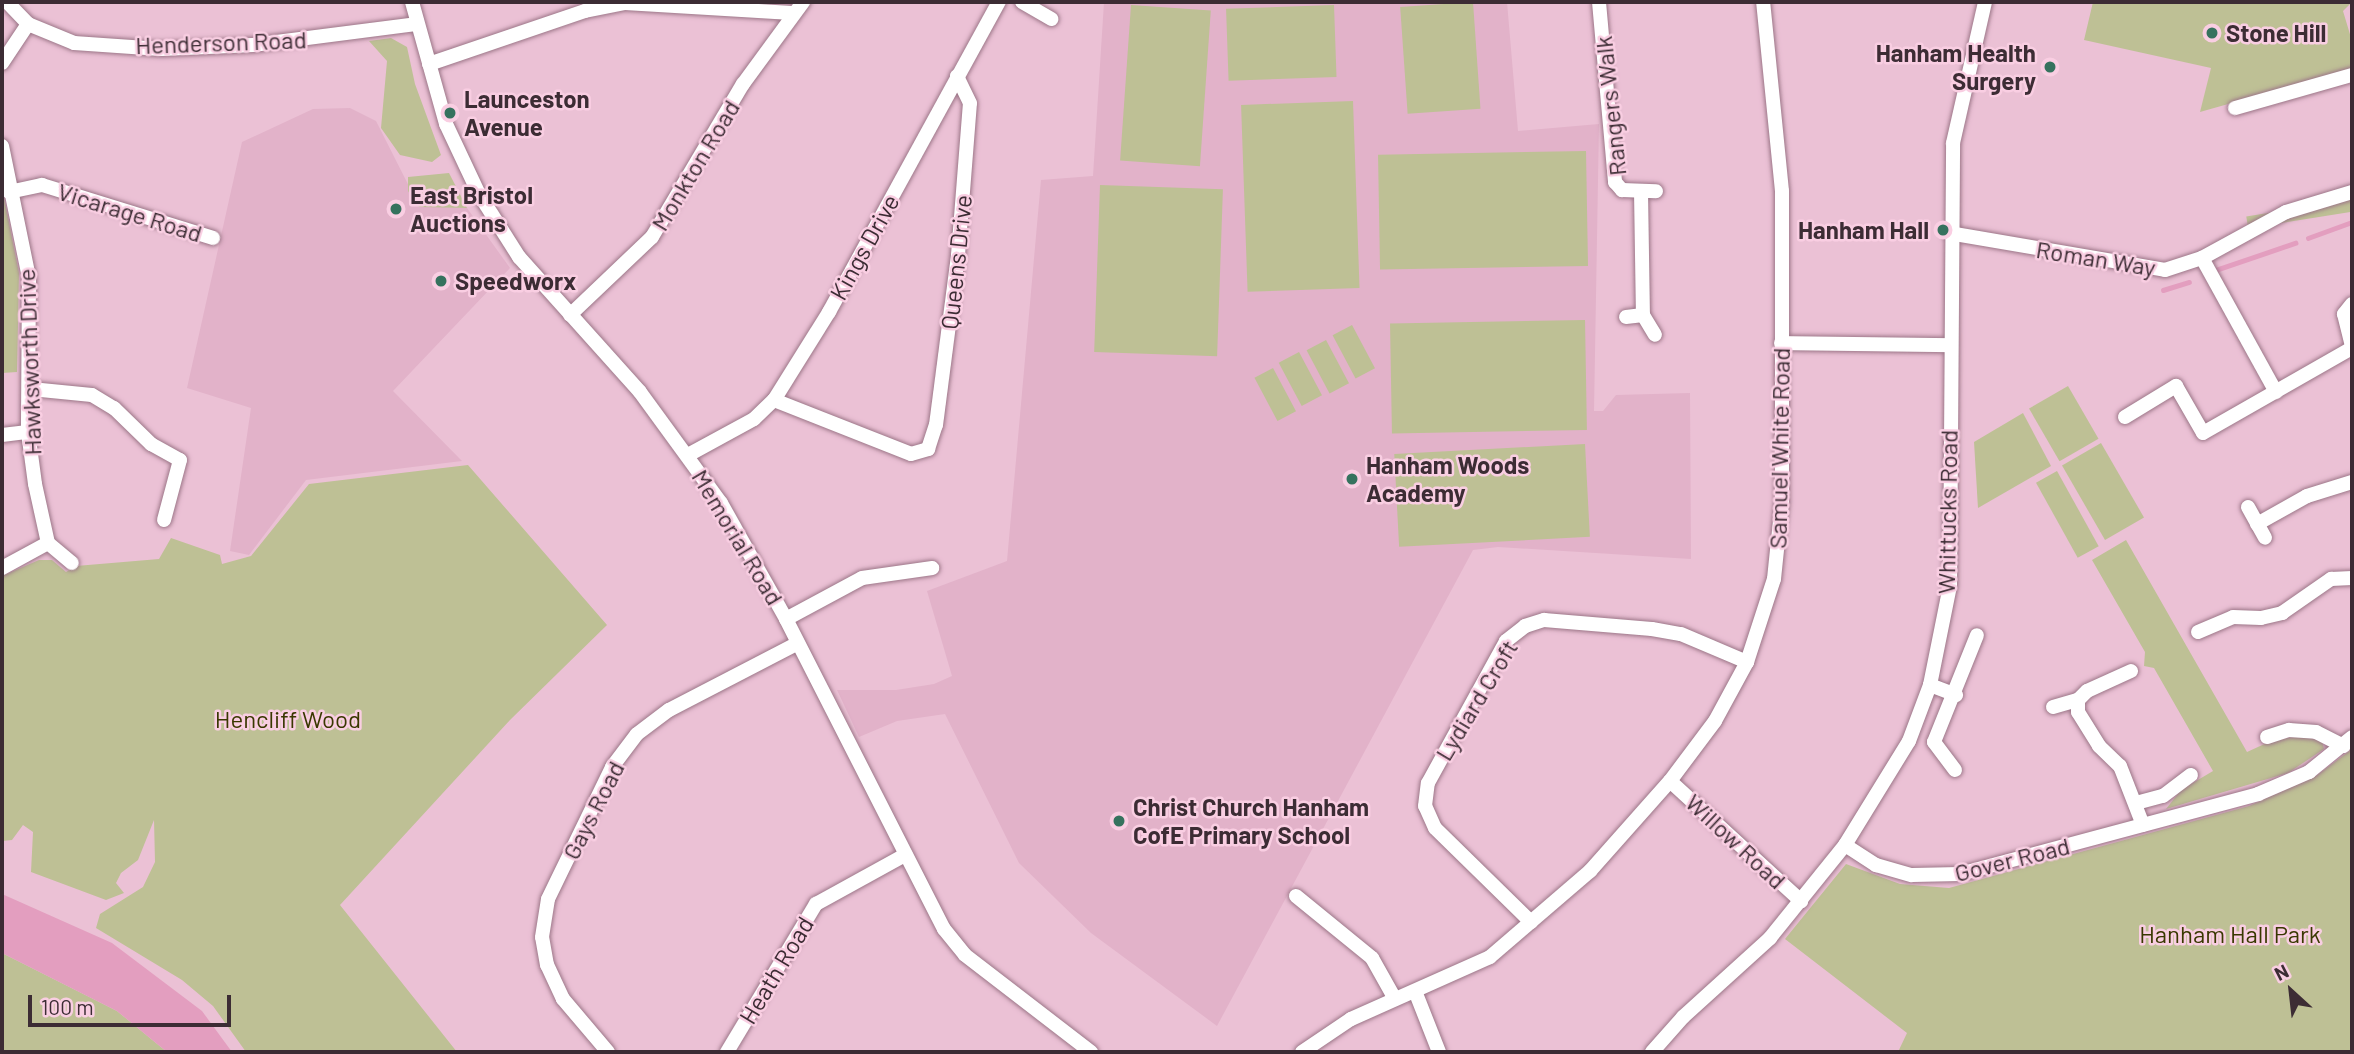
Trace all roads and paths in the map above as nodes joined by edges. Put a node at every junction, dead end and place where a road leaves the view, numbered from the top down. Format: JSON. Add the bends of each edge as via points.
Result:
{"nodes":[{"id":1,"x":7,"y":2,"type":"edge"},
{"id":2,"x":412,"y":2,"type":"edge"},
{"id":3,"x":803,"y":2,"type":"edge"},
{"id":4,"x":999,"y":2,"type":"edge"},
{"id":5,"x":1022,"y":2,"type":"edge"},
{"id":6,"x":1599,"y":2,"type":"edge"},
{"id":7,"x":1763,"y":2,"type":"edge"},
{"id":8,"x":1985,"y":2,"type":"edge"},
{"id":9,"x":792,"y":13,"type":"junction"},
{"id":10,"x":1051,"y":19,"type":"dead end"},
{"id":11,"x":28,"y":24,"type":"junction"},
{"id":12,"x":416,"y":24,"type":"junction"},
{"id":13,"x":2,"y":61,"type":"edge"},
{"id":14,"x":429,"y":64,"type":"junction"},
{"id":15,"x":2352,"y":75,"type":"edge"},
{"id":16,"x":957,"y":76,"type":"junction"},
{"id":17,"x":2235,"y":108,"type":"dead end"},
{"id":18,"x":2,"y":146,"type":"edge"},
{"id":19,"x":9,"y":191,"type":"junction"},
{"id":20,"x":2352,"y":192,"type":"edge"},
{"id":21,"x":1949,"y":233,"type":"junction"},
{"id":22,"x":214,"y":238,"type":"dead end"},
{"id":23,"x":2202,"y":258,"type":"junction"},
{"id":24,"x":2352,"y":304,"type":"edge"},
{"id":25,"x":570,"y":315,"type":"junction"},
{"id":26,"x":1643,"y":315,"type":"junction"},
{"id":27,"x":1626,"y":317,"type":"dead end"},
{"id":28,"x":1655,"y":335,"type":"dead end"},
{"id":29,"x":1781,"y":343,"type":"junction"},
{"id":30,"x":1948,"y":345,"type":"junction"},
{"id":31,"x":2352,"y":347,"type":"edge"},
{"id":32,"x":30,"y":389,"type":"junction"},
{"id":33,"x":2276,"y":392,"type":"junction"},
{"id":34,"x":774,"y":400,"type":"junction"},
{"id":35,"x":2125,"y":417,"type":"dead end"},
{"id":36,"x":28,"y":432,"type":"junction"},
{"id":37,"x":2,"y":435,"type":"edge"},
{"id":38,"x":688,"y":454,"type":"junction"},
{"id":39,"x":2352,"y":482,"type":"edge"},
{"id":40,"x":2248,"y":508,"type":"dead end"},
{"id":41,"x":164,"y":520,"type":"dead end"},
{"id":42,"x":2257,"y":524,"type":"junction"},
{"id":43,"x":2265,"y":538,"type":"dead end"},
{"id":44,"x":48,"y":543,"type":"junction"},
{"id":45,"x":72,"y":563,"type":"dead end"},
{"id":46,"x":2,"y":568,"type":"edge"},
{"id":47,"x":932,"y":568,"type":"dead end"},
{"id":48,"x":2352,"y":578,"type":"edge"},
{"id":49,"x":786,"y":619,"type":"junction"},
{"id":50,"x":2197,"y":632,"type":"dead end"},
{"id":51,"x":1977,"y":635,"type":"dead end"},
{"id":52,"x":798,"y":643,"type":"junction"},
{"id":53,"x":1748,"y":662,"type":"junction"},
{"id":54,"x":2132,"y":670,"type":"dead end"},
{"id":55,"x":1930,"y":685,"type":"junction"},
{"id":56,"x":1956,"y":695,"type":"junction"},
{"id":57,"x":2078,"y":700,"type":"junction"},
{"id":58,"x":2053,"y":707,"type":"dead end"},
{"id":59,"x":2267,"y":737,"type":"dead end"},
{"id":60,"x":2348,"y":741,"type":"edge"},
{"id":61,"x":1955,"y":771,"type":"dead end"},
{"id":62,"x":2191,"y":775,"type":"dead end"},
{"id":63,"x":1670,"y":781,"type":"junction"},
{"id":64,"x":2136,"y":803,"type":"junction"},
{"id":65,"x":2143,"y":825,"type":"junction"},
{"id":66,"x":1845,"y":845,"type":"junction"},
{"id":67,"x":905,"y":855,"type":"junction"},
{"id":68,"x":1296,"y":896,"type":"dead end"},
{"id":69,"x":1801,"y":901,"type":"junction"},
{"id":70,"x":1531,"y":922,"type":"junction"},
{"id":71,"x":1415,"y":991,"type":"junction"},
{"id":72,"x":1395,"y":999,"type":"junction"},
{"id":73,"x":608,"y":1052,"type":"edge"},
{"id":74,"x":727,"y":1052,"type":"edge"},
{"id":75,"x":1091,"y":1052,"type":"edge"},
{"id":76,"x":1303,"y":1052,"type":"edge"},
{"id":77,"x":1439,"y":1052,"type":"edge"},
{"id":78,"x":1652,"y":1052,"type":"edge"}],
"edges":[{"from":1,"to":11,"type":"street"},
{"from":2,"to":12,"type":"street","name":"Memorial Road"},
{"from":3,"to":9,"type":"street","name":"Monkton Road"},
{"from":4,"to":16,"type":"street","name":"Kings Drive"},
{"from":5,"to":10,"type":"street"},
{"from":6,"to":26,"type":"street","name":"Rangers Walk","via":[[1615,181],[1622,190],[1649,191]]},
{"from":7,"to":29,"type":"street","name":"Samuel White Road","via":[[1782,191]]},
{"from":8,"to":21,"type":"street","name":"Whittucks Road","via":[[1953,143]]},
{"from":9,"to":14,"type":"street","via":[[625,3],[585,11]]},
{"from":9,"to":25,"type":"street","name":"Monkton Road","via":[[743,84],[652,237]]},
{"from":11,"to":12,"type":"street","name":"Henderson Road","via":[[74,43],[161,49],[253,45]]},
{"from":11,"to":13,"type":"street"},
{"from":12,"to":14,"type":"street","name":"Memorial Road"},
{"from":14,"to":25,"type":"street","name":"Memorial Road","via":[[446,124],[479,194],[519,257]]},
{"from":15,"to":17,"type":"street"},
{"from":16,"to":34,"type":"street","name":"Kings Drive","via":[[829,312]]},
{"from":16,"to":34,"type":"street","name":"Queens Drive","via":[[970,103],[958,255],[939,402],[928,449],[912,454]]},
{"from":18,"to":19,"type":"street"},
{"from":19,"to":22,"type":"street","name":"Vicarage Road","via":[[42,185]]},
{"from":19,"to":32,"type":"street","name":"Hawksworth Drive","via":[[29,277]]},
{"from":20,"to":23,"type":"street","name":"Roman Way","via":[[2286,212]]},
{"from":21,"to":23,"type":"street","name":"Roman Way","via":[[2165,270]]},
{"from":21,"to":30,"type":"street","name":"Whittucks Road"},
{"from":23,"to":33,"type":"street"},
{"from":24,"to":31,"type":"street","via":[[2344,314]]},
{"from":25,"to":38,"type":"street","name":"Memorial Road"},
{"from":26,"to":27,"type":"street"},
{"from":26,"to":28,"type":"street"},
{"from":29,"to":30,"type":"street"},
{"from":29,"to":53,"type":"street","name":"Samuel White Road","via":[[1781,542],[1765,614]]},
{"from":30,"to":55,"type":"street","name":"Whittucks Road","via":[[1950,586]]},
{"from":31,"to":33,"type":"street"},
{"from":32,"to":36,"type":"street","name":"Hawksworth Drive"},
{"from":32,"to":41,"type":"street","via":[[92,395],[114,408],[151,444],[180,460]]},
{"from":33,"to":35,"type":"street","via":[[2203,433],[2176,386]]},
{"from":34,"to":38,"type":"street","name":"Kings Drive","via":[[754,419]]},
{"from":36,"to":37,"type":"street"},
{"from":36,"to":44,"type":"street","name":"Hawksworth Drive"},
{"from":38,"to":49,"type":"street","name":"Memorial Road"},
{"from":39,"to":42,"type":"street","via":[[2307,496]]},
{"from":40,"to":42,"type":"street"},
{"from":42,"to":43,"type":"street"},
{"from":44,"to":45,"type":"street"},
{"from":44,"to":46,"type":"street"},
{"from":47,"to":49,"type":"street","via":[[862,578]]},
{"from":48,"to":50,"type":"street","via":[[2331,579],[2282,613],[2233,617]]},
{"from":49,"to":52,"type":"street","name":"Memorial Road"},
{"from":51,"to":56,"type":"street"},
{"from":52,"to":67,"type":"street","name":"Memorial Road"},
{"from":52,"to":73,"type":"street","name":"Gays Road","via":[[670,710],[637,734],[611,767],[554,887],[542,937],[547,965],[563,999]]},
{"from":53,"to":63,"type":"street","name":"Samuel White Road","via":[[1714,721]]},
{"from":53,"to":70,"type":"street","name":"Lydiard Croft","via":[[1681,634],[1625,626],[1544,620],[1525,626],[1506,641],[1428,783],[1425,806],[1435,828]]},
{"from":54,"to":57,"type":"street"},
{"from":55,"to":56,"type":"street"},
{"from":55,"to":66,"type":"street","name":"Whittucks Road","via":[[1909,741]]},
{"from":56,"to":61,"type":"street","via":[[1934,742]]},
{"from":57,"to":58,"type":"street"},
{"from":57,"to":64,"type":"street","via":[[2086,728],[2120,766]]},
{"from":59,"to":60,"type":"street","name":"Gover Road","via":[[2289,730]]},
{"from":60,"to":65,"type":"street","name":"Gover Road","via":[[2309,772],[2258,794]]},
{"from":62,"to":64,"type":"street","via":[[2163,796]]},
{"from":63,"to":69,"type":"street","name":"Willow Road"},
{"from":63,"to":70,"type":"street","name":"Samuel White Road","via":[[1590,871]]},
{"from":64,"to":65,"type":"street"},
{"from":65,"to":66,"type":"street","name":"Gover Road","via":[[1934,877],[1876,865]]},
{"from":66,"to":69,"type":"street","name":"Whittucks Road"},
{"from":67,"to":74,"type":"street","name":"Heath Road","via":[[816,904]]},
{"from":67,"to":75,"type":"street","name":"Memorial Road","via":[[944,929],[965,955]]},
{"from":68,"to":72,"type":"street","via":[[1372,958]]},
{"from":69,"to":78,"type":"street","name":"Whittucks Road","via":[[1770,938],[1683,1017]]},
{"from":70,"to":71,"type":"street","name":"Samuel White Road","via":[[1490,957]]},
{"from":71,"to":72,"type":"street","name":"Samuel White Road"},
{"from":71,"to":77,"type":"street"},
{"from":72,"to":76,"type":"street","name":"Samuel White Road","via":[[1351,1019]]}]}
